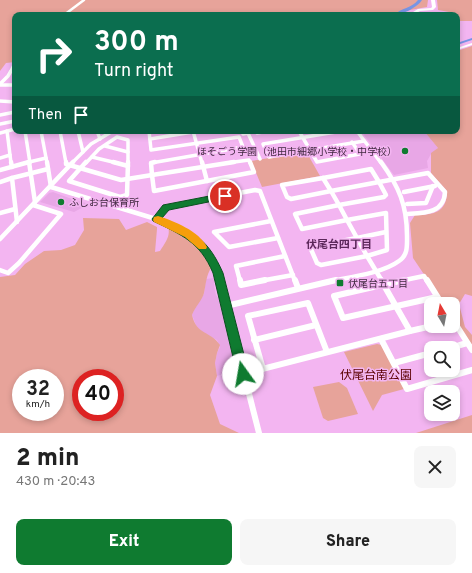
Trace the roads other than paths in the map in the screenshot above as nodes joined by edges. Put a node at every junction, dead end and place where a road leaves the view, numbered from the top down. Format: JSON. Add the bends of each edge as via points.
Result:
{"nodes":[{"id":1,"x":84,"y":0,"type":"edge"},
{"id":2,"x":433,"y":0,"type":"edge"},
{"id":3,"x":68,"y":12,"type":"edge"},
{"id":4,"x":415,"y":12,"type":"edge"},
{"id":5,"x":472,"y":44,"type":"edge"},
{"id":6,"x":460,"y":48,"type":"edge"},
{"id":7,"x":12,"y":71,"type":"edge"},
{"id":8,"x":8,"y":76,"type":"junction"},
{"id":9,"x":12,"y":76,"type":"edge"},
{"id":10,"x":0,"y":85,"type":"edge"},
{"id":11,"x":12,"y":85,"type":"edge"},
{"id":12,"x":0,"y":101,"type":"edge"},
{"id":13,"x":12,"y":102,"type":"edge"},
{"id":14,"x":12,"y":113,"type":"edge"},
{"id":15,"x":0,"y":115,"type":"edge"},
{"id":16,"x":12,"y":122,"type":"edge"},
{"id":17,"x":0,"y":124,"type":"edge"},
{"id":18,"x":12,"y":130,"type":"edge"},
{"id":19,"x":7,"y":131,"type":"junction"},
{"id":20,"x":0,"y":133,"type":"edge"},
{"id":21,"x":25,"y":134,"type":"edge"},
{"id":22,"x":42,"y":134,"type":"edge"},
{"id":23,"x":61,"y":134,"type":"edge"},
{"id":24,"x":79,"y":134,"type":"edge"},
{"id":25,"x":98,"y":134,"type":"edge"},
{"id":26,"x":108,"y":134,"type":"edge"},
{"id":27,"x":149,"y":134,"type":"edge"},
{"id":28,"x":181,"y":134,"type":"edge"},
{"id":29,"x":194,"y":134,"type":"edge"},
{"id":30,"x":249,"y":134,"type":"edge"},
{"id":31,"x":301,"y":134,"type":"edge"},
{"id":32,"x":325,"y":134,"type":"edge"},
{"id":33,"x":359,"y":134,"type":"edge"},
{"id":34,"x":303,"y":138,"type":"junction"},
{"id":35,"x":100,"y":139,"type":"junction"},
{"id":36,"x":150,"y":139,"type":"junction"},
{"id":37,"x":364,"y":141,"type":"junction"},
{"id":38,"x":352,"y":142,"type":"junction"},
{"id":39,"x":196,"y":143,"type":"junction"},
{"id":40,"x":105,"y":146,"type":"junction"},
{"id":41,"x":310,"y":150,"type":"junction"},
{"id":42,"x":83,"y":152,"type":"junction"},
{"id":43,"x":128,"y":152,"type":"junction"},
{"id":44,"x":10,"y":155,"type":"junction"},
{"id":45,"x":199,"y":155,"type":"junction"},
{"id":46,"x":92,"y":157,"type":"junction"},
{"id":47,"x":0,"y":158,"type":"edge"},
{"id":48,"x":46,"y":158,"type":"junction"},
{"id":49,"x":260,"y":159,"type":"dead end"},
{"id":50,"x":30,"y":162,"type":"junction"},
{"id":51,"x":70,"y":165,"type":"junction"},
{"id":52,"x":128,"y":166,"type":"junction"},
{"id":53,"x":12,"y":167,"type":"junction"},
{"id":54,"x":81,"y":168,"type":"junction"},
{"id":55,"x":204,"y":168,"type":"junction"},
{"id":56,"x":48,"y":169,"type":"junction"},
{"id":57,"x":0,"y":170,"type":"edge"},
{"id":58,"x":31,"y":173,"type":"junction"},
{"id":59,"x":152,"y":176,"type":"junction"},
{"id":60,"x":324,"y":177,"type":"junction"},
{"id":61,"x":12,"y":178,"type":"junction"},
{"id":62,"x":127,"y":179,"type":"junction"},
{"id":63,"x":392,"y":180,"type":"junction"},
{"id":64,"x":207,"y":181,"type":"junction"},
{"id":65,"x":0,"y":182,"type":"edge"},
{"id":66,"x":379,"y":182,"type":"junction"},
{"id":67,"x":439,"y":185,"type":"junction"},
{"id":68,"x":51,"y":186,"type":"junction"},
{"id":69,"x":433,"y":186,"type":"junction"},
{"id":70,"x":331,"y":191,"type":"junction"},
{"id":71,"x":404,"y":192,"type":"dead end"},
{"id":72,"x":34,"y":204,"type":"junction"},
{"id":73,"x":407,"y":204,"type":"dead end"},
{"id":74,"x":339,"y":205,"type":"junction"},
{"id":75,"x":15,"y":209,"type":"junction"},
{"id":76,"x":0,"y":213,"type":"edge"},
{"id":77,"x":406,"y":214,"type":"junction"},
{"id":78,"x":156,"y":219,"type":"junction"},
{"id":79,"x":271,"y":221,"type":"junction"},
{"id":80,"x":347,"y":221,"type":"junction"},
{"id":81,"x":17,"y":222,"type":"junction"},
{"id":82,"x":386,"y":232,"type":"junction"},
{"id":83,"x":278,"y":238,"type":"junction"},
{"id":84,"x":357,"y":238,"type":"junction"},
{"id":85,"x":0,"y":239,"type":"edge"},
{"id":86,"x":285,"y":256,"type":"junction"},
{"id":87,"x":367,"y":256,"type":"junction"},
{"id":88,"x":0,"y":270,"type":"edge"},
{"id":89,"x":376,"y":270,"type":"junction"},
{"id":90,"x":293,"y":275,"type":"junction"},
{"id":91,"x":384,"y":285,"type":"junction"},
{"id":92,"x":298,"y":288,"type":"junction"},
{"id":93,"x":437,"y":297,"type":"edge"},
{"id":94,"x":424,"y":300,"type":"edge"},
{"id":95,"x":226,"y":306,"type":"junction"},
{"id":96,"x":396,"y":306,"type":"junction"},
{"id":97,"x":316,"y":325,"type":"junction"},
{"id":98,"x":424,"y":328,"type":"edge"},
{"id":99,"x":410,"y":331,"type":"junction"},
{"id":100,"x":460,"y":332,"type":"edge"},
{"id":101,"x":381,"y":339,"type":"junction"},
{"id":102,"x":254,"y":340,"type":"junction"},
{"id":103,"x":467,"y":343,"type":"junction"},
{"id":104,"x":460,"y":345,"type":"edge"},
{"id":105,"x":472,"y":350,"type":"edge"},
{"id":106,"x":327,"y":352,"type":"junction"},
{"id":107,"x":424,"y":355,"type":"edge"},
{"id":108,"x":394,"y":363,"type":"junction"},
{"id":109,"x":263,"y":369,"type":"junction"},
{"id":110,"x":472,"y":370,"type":"edge"},
{"id":111,"x":243,"y":374,"type":"junction"},
{"id":112,"x":259,"y":433,"type":"edge"}],
"edges":[{"from":1,"to":3,"type":"street"},
{"from":2,"to":4,"type":"highway","via":[[432,9]]},
{"from":5,"to":6,"type":"highway"},
{"from":7,"to":8,"type":"street"},
{"from":8,"to":9,"type":"street"},
{"from":8,"to":10,"type":"street"},
{"from":10,"to":11,"type":"street"},
{"from":12,"to":13,"type":"street"},
{"from":14,"to":15,"type":"street"},
{"from":16,"to":17,"type":"street"},
{"from":18,"to":19,"type":"street"},
{"from":19,"to":20,"type":"street"},
{"from":19,"to":44,"type":"street"},
{"from":21,"to":50,"type":"street"},
{"from":22,"to":48,"type":"street"},
{"from":23,"to":51,"type":"street","via":[[66,164]]},
{"from":24,"to":42,"type":"street"},
{"from":25,"to":35,"type":"street"},
{"from":26,"to":35,"type":"street"},
{"from":27,"to":36,"type":"street"},
{"from":28,"to":36,"type":"street"},
{"from":29,"to":39,"type":"street"},
{"from":30,"to":49,"type":"street"},
{"from":31,"to":34,"type":"street"},
{"from":32,"to":34,"type":"street"},
{"from":33,"to":37,"type":"street"},
{"from":34,"to":41,"type":"street"},
{"from":34,"to":41,"type":"street","via":[[263,144],[269,157]]},
{"from":35,"to":42,"type":"street"},
{"from":36,"to":39,"type":"street","via":[[151,150]]},
{"from":37,"to":38,"type":"street"},
{"from":37,"to":63,"type":"street"},
{"from":38,"to":41,"type":"street"},
{"from":38,"to":41,"type":"street","via":[[360,154],[317,162]]},
{"from":39,"to":45,"type":"street"},
{"from":39,"to":45,"type":"street","via":[[239,137],[243,147]]},
{"from":40,"to":43,"type":"street"},
{"from":40,"to":43,"type":"street","via":[[117,137],[128,140]]},
{"from":40,"to":46,"type":"street"},
{"from":42,"to":51,"type":"street"},
{"from":43,"to":52,"type":"street"},
{"from":44,"to":47,"type":"street"},
{"from":44,"to":53,"type":"street"},
{"from":45,"to":55,"type":"street"},
{"from":45,"to":59,"type":"street","via":[[151,162]]},
{"from":46,"to":52,"type":"street"},
{"from":46,"to":54,"type":"street"},
{"from":48,"to":50,"type":"street"},
{"from":48,"to":56,"type":"street"},
{"from":50,"to":53,"type":"street"},
{"from":50,"to":58,"type":"street"},
{"from":51,"to":54,"type":"street"},
{"from":51,"to":68,"type":"street"},
{"from":52,"to":62,"type":"street"},
{"from":53,"to":57,"type":"street"},
{"from":54,"to":62,"type":"street","via":[[122,180]]},
{"from":54,"to":62,"type":"street","via":[[69,181],[120,197],[127,196]]},
{"from":55,"to":59,"type":"street"},
{"from":55,"to":64,"type":"street"},
{"from":55,"to":64,"type":"street","via":[[249,160],[254,172]]},
{"from":56,"to":58,"type":"street"},
{"from":56,"to":68,"type":"street"},
{"from":58,"to":61,"type":"street"},
{"from":58,"to":72,"type":"street"},
{"from":59,"to":62,"type":"street"},
{"from":59,"to":64,"type":"street","via":[[154,191]]},
{"from":60,"to":66,"type":"street","via":[[371,169]]},
{"from":60,"to":70,"type":"street"},
{"from":60,"to":70,"type":"street","via":[[282,185],[286,197]]},
{"from":61,"to":65,"type":"street"},
{"from":61,"to":75,"type":"street"},
{"from":63,"to":66,"type":"street"},
{"from":63,"to":67,"type":"street","via":[[428,173]]},
{"from":63,"to":77,"type":"street","via":[[403,201]]},
{"from":66,"to":70,"type":"street"},
{"from":66,"to":74,"type":"street","via":[[386,195],[384,197]]},
{"from":67,"to":69,"type":"street"},
{"from":67,"to":77,"type":"street","via":[[446,194],[441,205],[429,212]]},
{"from":68,"to":72,"type":"street"},
{"from":68,"to":78,"type":"street"},
{"from":69,"to":71,"type":"street"},
{"from":69,"to":73,"type":"street","via":[[426,203]]},
{"from":70,"to":74,"type":"street"},
{"from":72,"to":81,"type":"street"},
{"from":72,"to":88,"type":"street","via":[[61,214],[19,263],[8,273]]},
{"from":74,"to":80,"type":"street"},
{"from":74,"to":80,"type":"street","via":[[295,214],[302,229]]},
{"from":75,"to":76,"type":"street"},
{"from":75,"to":81,"type":"street"},
{"from":77,"to":89,"type":"street","via":[[405,257],[399,263]]},
{"from":78,"to":79,"type":"street","via":[[166,207],[255,190],[260,191]]},
{"from":78,"to":95,"type":"street","via":[[189,234],[201,244],[214,263]]},
{"from":79,"to":83,"type":"street"},
{"from":79,"to":83,"type":"street","via":[[214,232],[229,247]]},
{"from":80,"to":82,"type":"street","via":[[386,213]]},
{"from":80,"to":84,"type":"street"},
{"from":81,"to":85,"type":"street"},
{"from":82,"to":84,"type":"street"},
{"from":82,"to":87,"type":"street","via":[[387,250]]},
{"from":83,"to":86,"type":"street"},
{"from":84,"to":87,"type":"street"},
{"from":84,"to":87,"type":"street","via":[[310,247],[320,265]]},
{"from":86,"to":90,"type":"street"},
{"from":86,"to":90,"type":"street","via":[[236,266],[241,285]]},
{"from":87,"to":89,"type":"street"},
{"from":89,"to":91,"type":"street"},
{"from":89,"to":92,"type":"street"},
{"from":90,"to":92,"type":"street"},
{"from":91,"to":93,"type":"street","via":[[424,276]]},
{"from":91,"to":96,"type":"street"},
{"from":91,"to":96,"type":"street","via":[[334,296],[342,318]]},
{"from":92,"to":95,"type":"street"},
{"from":94,"to":96,"type":"street"},
{"from":95,"to":111,"type":"street"},
{"from":96,"to":99,"type":"street"},
{"from":97,"to":102,"type":"street"},
{"from":97,"to":102,"type":"street","via":[[308,303],[248,316]]},
{"from":97,"to":106,"type":"street"},
{"from":98,"to":99,"type":"street"},
{"from":99,"to":101,"type":"street"},
{"from":100,"to":103,"type":"street"},
{"from":101,"to":106,"type":"street"},
{"from":101,"to":108,"type":"street"},
{"from":102,"to":109,"type":"street"},
{"from":103,"to":104,"type":"street"},
{"from":103,"to":105,"type":"street"},
{"from":106,"to":109,"type":"street"},
{"from":107,"to":108,"type":"street"},
{"from":108,"to":110,"type":"street","via":[[407,389]]},
{"from":109,"to":111,"type":"street"},
{"from":111,"to":112,"type":"street"}]}
